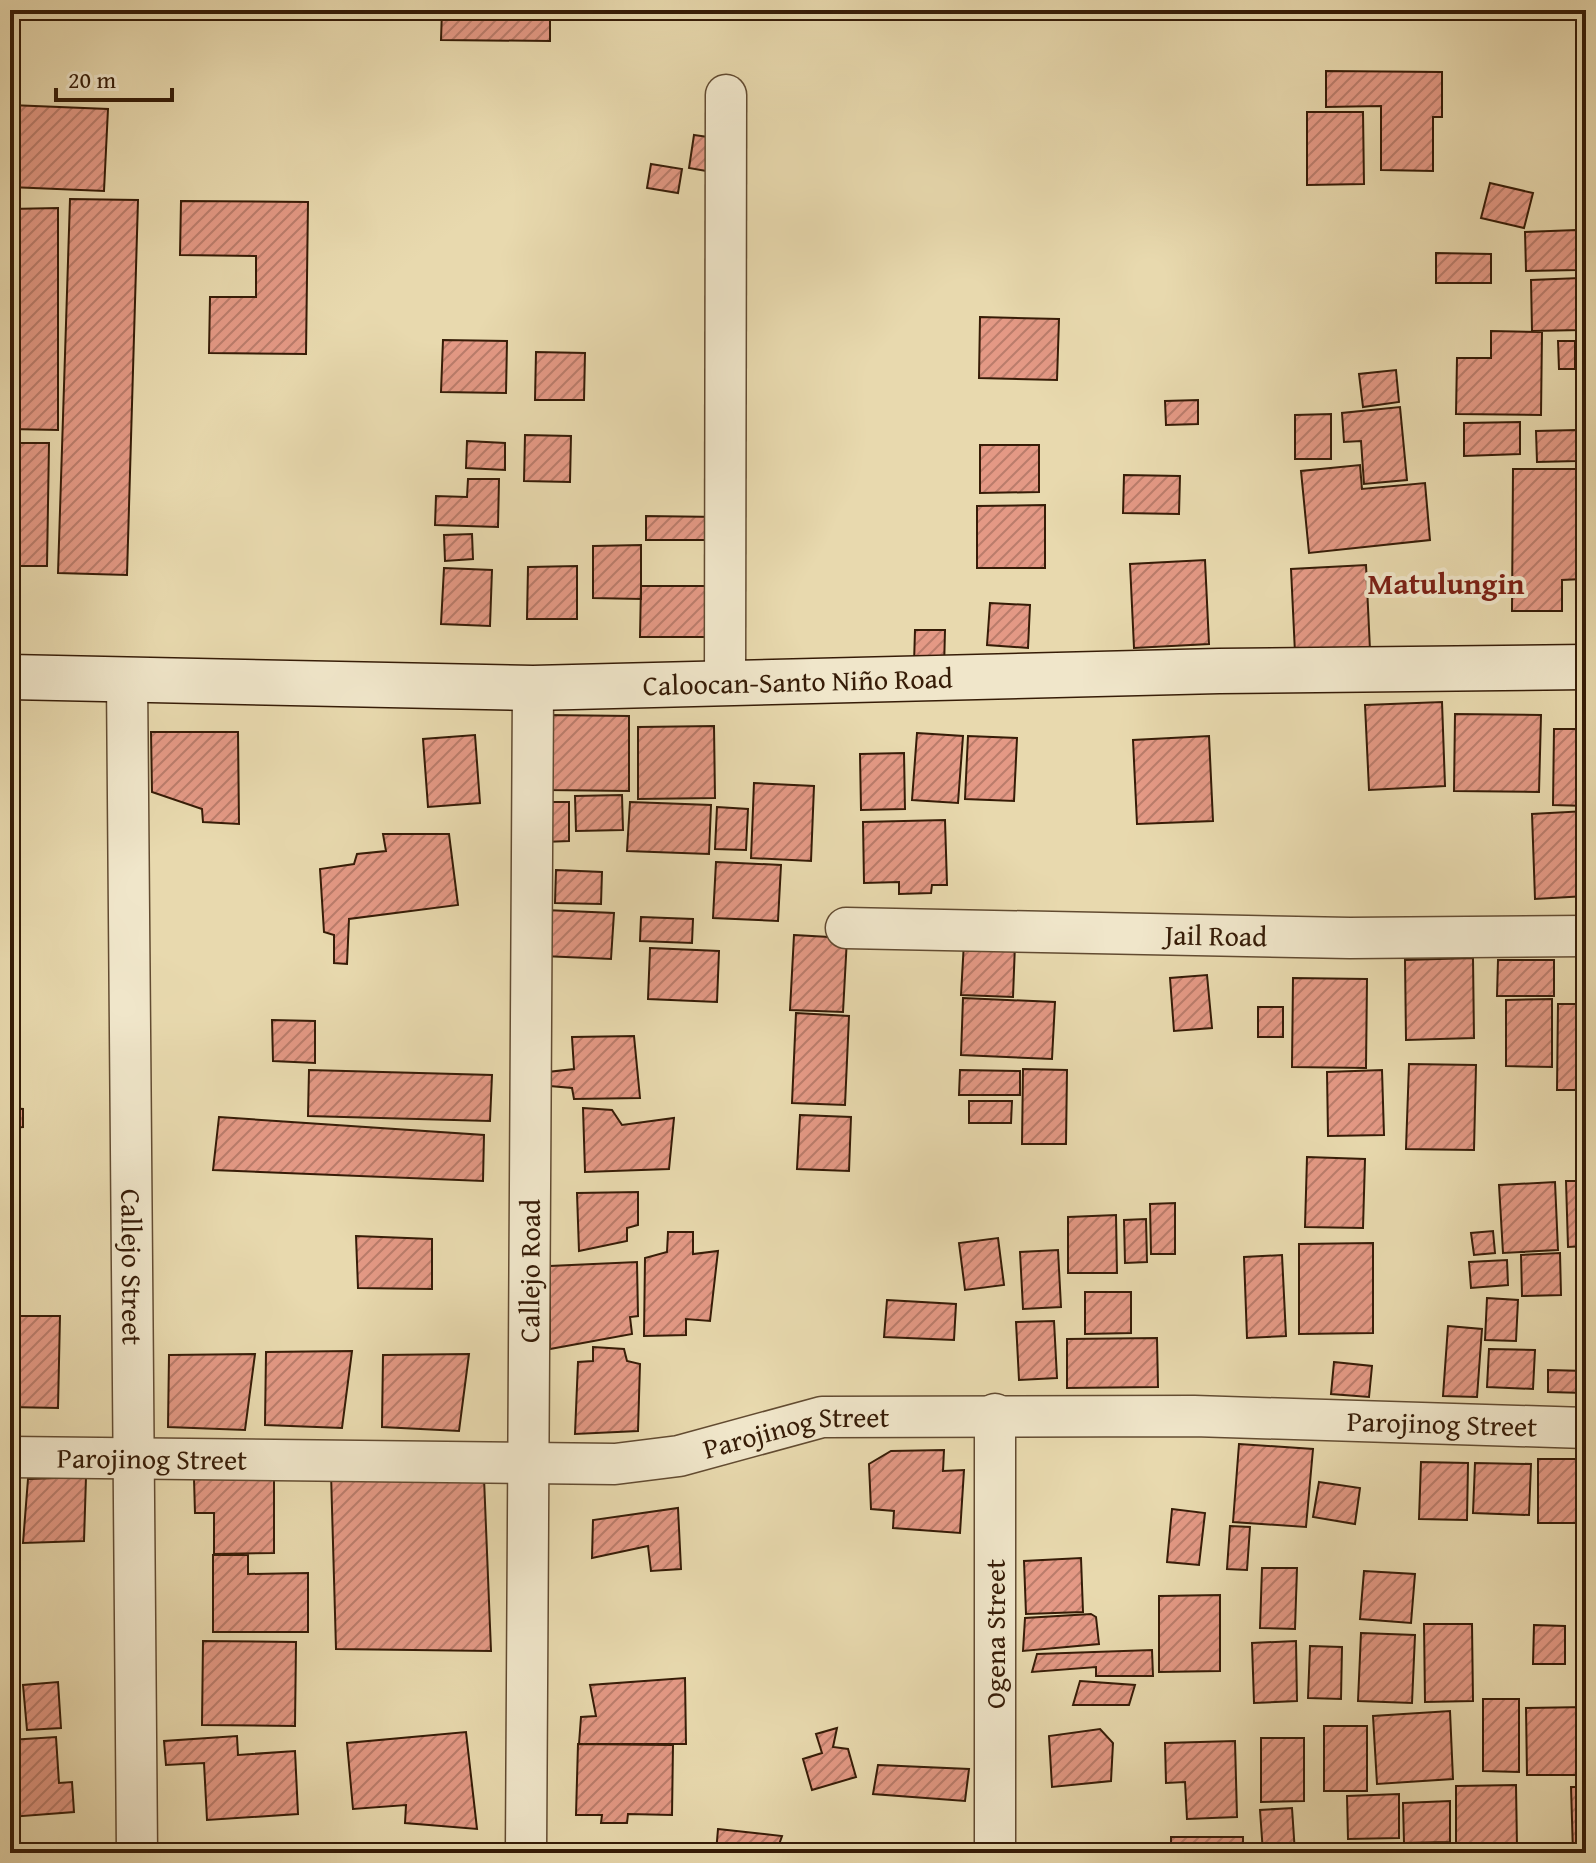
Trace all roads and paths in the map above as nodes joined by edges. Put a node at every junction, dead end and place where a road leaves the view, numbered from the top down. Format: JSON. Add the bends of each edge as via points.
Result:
{"nodes":[{"id":1,"x":726,"y":95,"type":"dead end"},
{"id":2,"x":1586,"y":667,"type":"edge"},
{"id":3,"x":10,"y":677,"type":"edge"},
{"id":4,"x":127,"y":679,"type":"junction"},
{"id":5,"x":725,"y":683,"type":"junction"},
{"id":6,"x":533,"y":688,"type":"junction"},
{"id":7,"x":846,"y":928,"type":"dead end"},
{"id":8,"x":1586,"y":936,"type":"edge"},
{"id":9,"x":995,"y":1414,"type":"junction"},
{"id":10,"x":1586,"y":1428,"type":"edge"},
{"id":11,"x":10,"y":1457,"type":"edge"},
{"id":12,"x":134,"y":1457,"type":"junction"},
{"id":13,"x":527,"y":1464,"type":"junction"},
{"id":14,"x":137,"y":1853,"type":"edge"},
{"id":15,"x":526,"y":1853,"type":"edge"},
{"id":16,"x":995,"y":1853,"type":"edge"}],
"edges":[{"from":1,"to":5,"type":"street"},
{"from":2,"to":5,"type":"street","name":"Caloocan-Santo Niño Road"},
{"from":3,"to":4,"type":"street","name":"Caloocan-Santo Niño Road"},
{"from":4,"to":6,"type":"street","name":"Caloocan-Santo Niño Road"},
{"from":4,"to":12,"type":"street","name":"Callejo Street"},
{"from":5,"to":6,"type":"street","name":"Caloocan-Santo Niño Road"},
{"from":6,"to":13,"type":"street","name":"Callejo Road"},
{"from":7,"to":8,"type":"street","name":"Jail Road","via":[[1350,938]]},
{"from":9,"to":10,"type":"street","name":"Parojinog Street"},
{"from":9,"to":13,"type":"street","name":"Parojinog Street","via":[[822,1417],[679,1456],[615,1464]]},
{"from":9,"to":16,"type":"street","name":"Ogena Street"},
{"from":11,"to":12,"type":"street","name":"Parojinog Street"},
{"from":12,"to":13,"type":"street","name":"Parojinog Street"},
{"from":12,"to":14,"type":"street","name":"Callejo Street"},
{"from":13,"to":15,"type":"street","name":"Callejo Road"}]}
